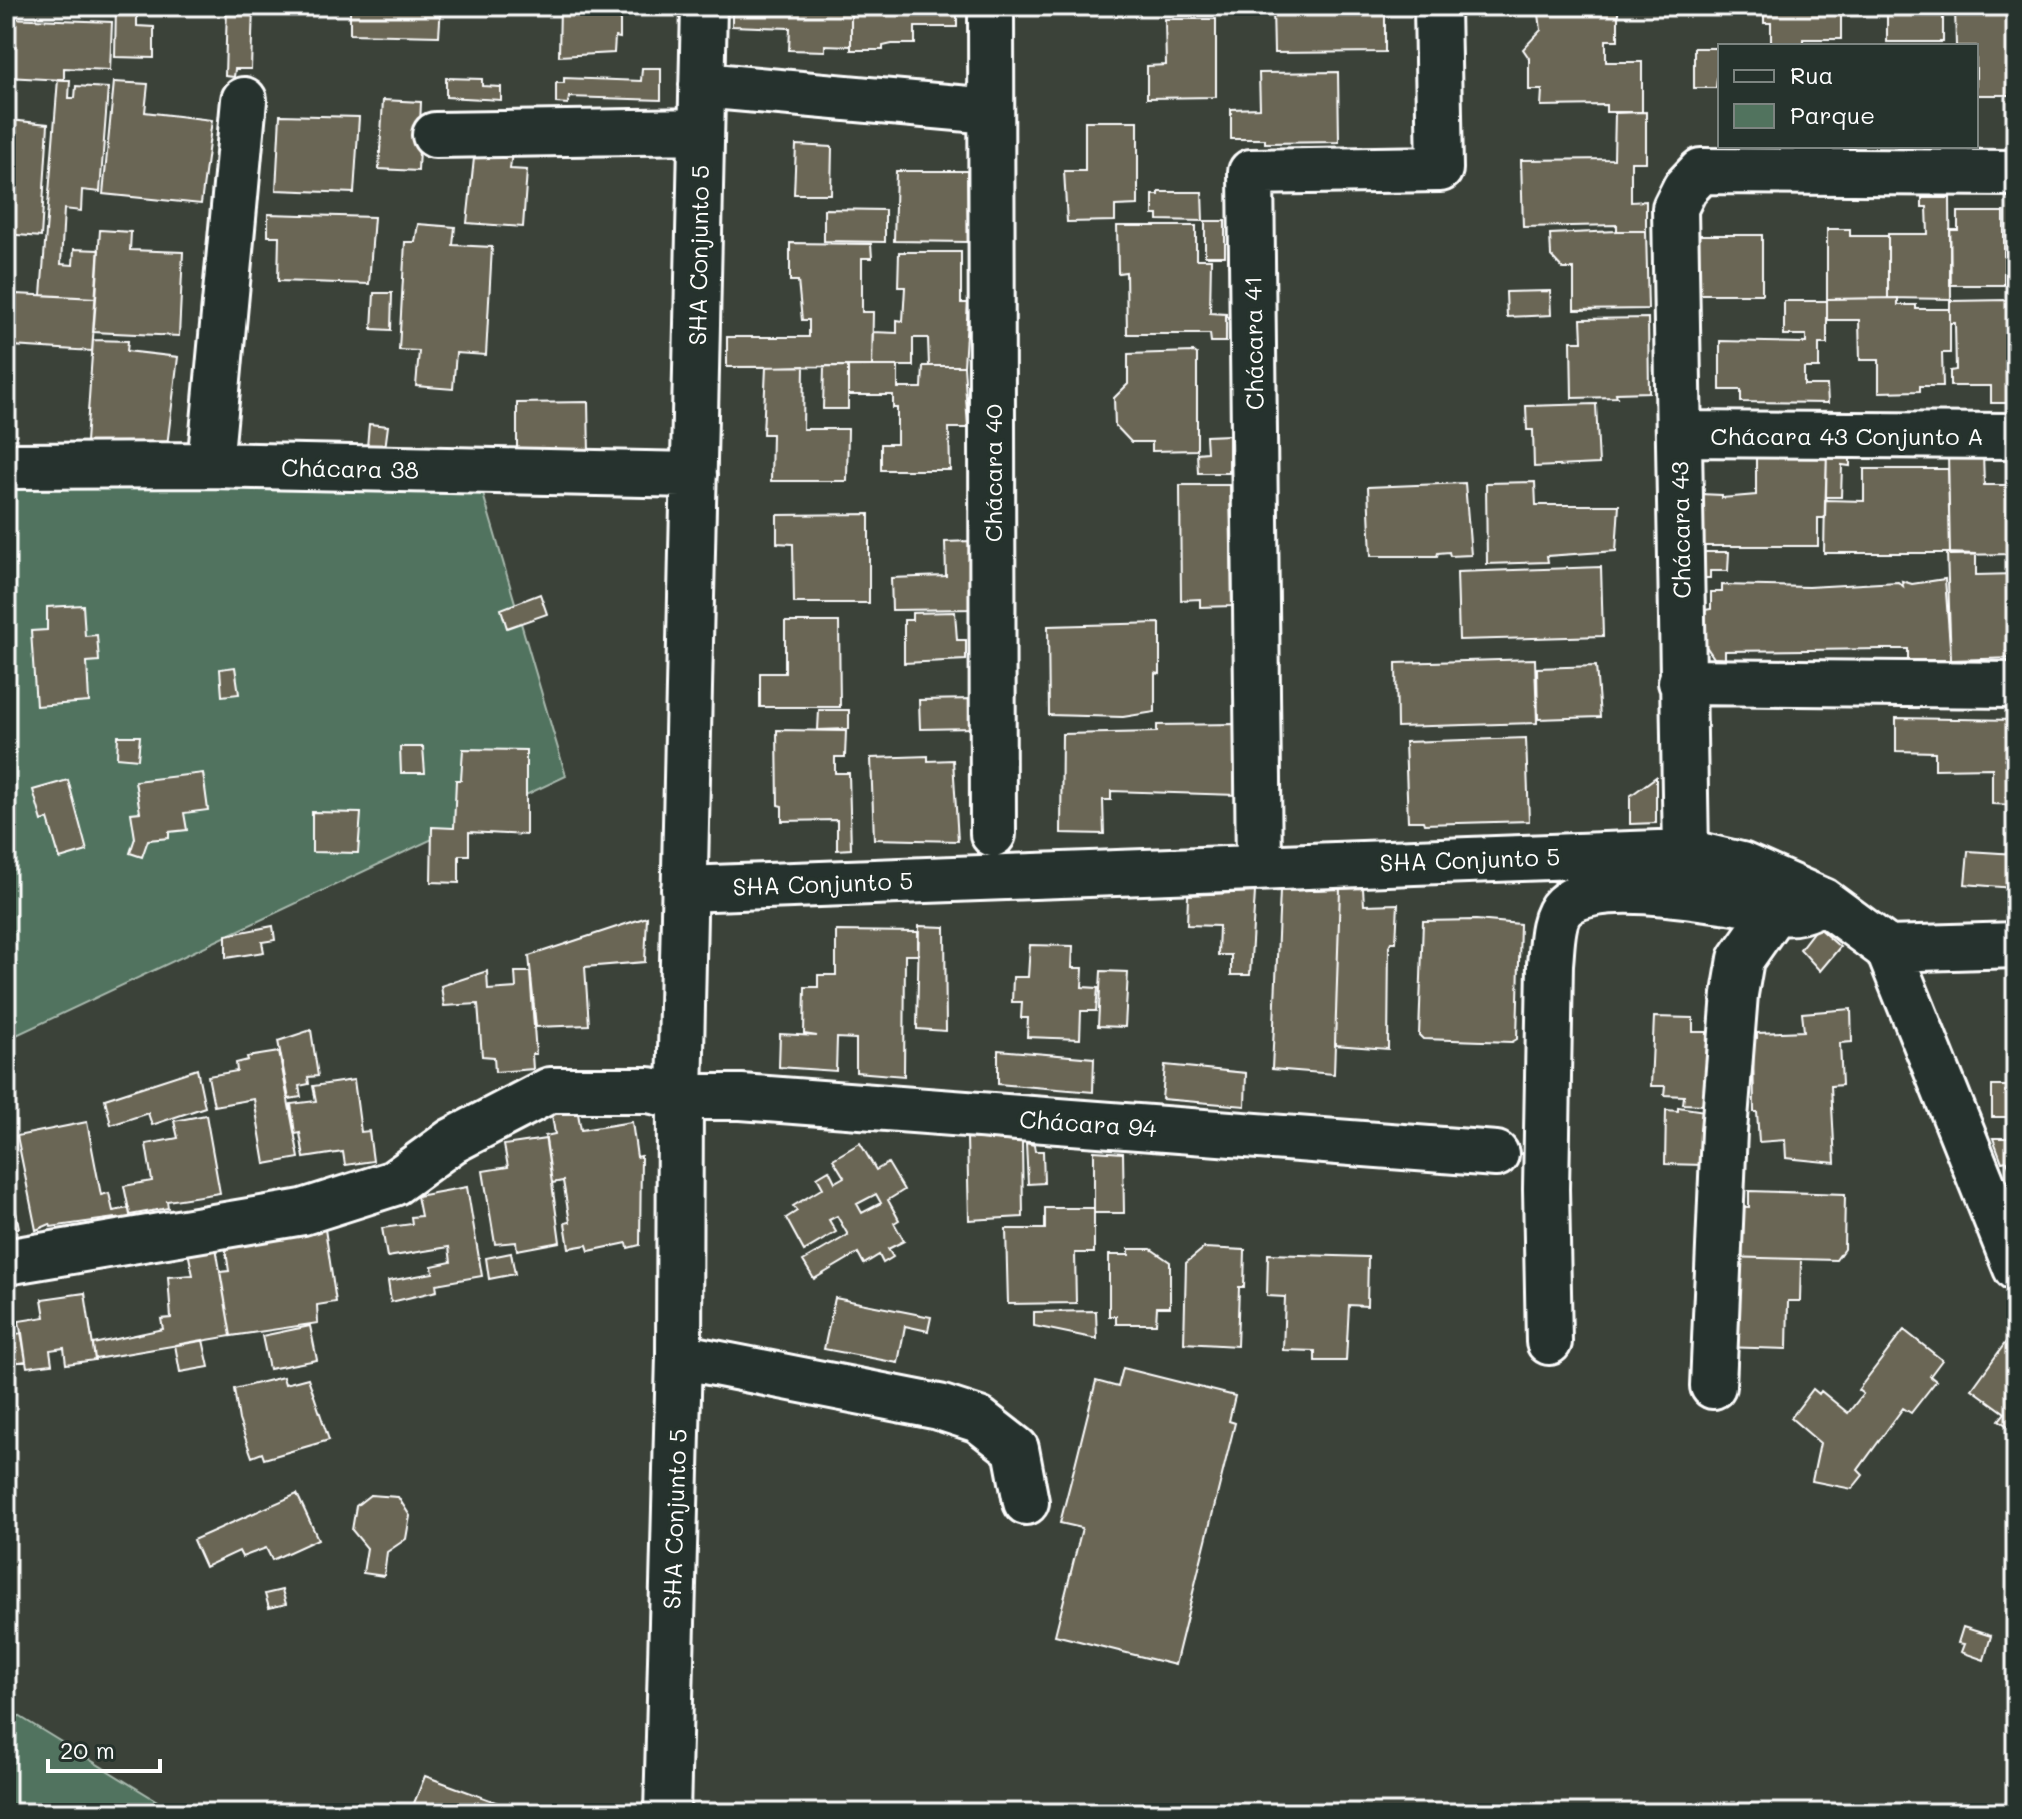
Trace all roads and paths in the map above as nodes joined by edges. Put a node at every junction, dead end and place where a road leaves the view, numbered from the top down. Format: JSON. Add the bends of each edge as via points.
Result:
{"nodes":[{"id":1,"x":704,"y":6,"type":"edge"},
{"id":2,"x":991,"y":6,"type":"edge"},
{"id":3,"x":1437,"y":6,"type":"edge"},
{"id":4,"x":702,"y":85,"type":"junction"},
{"id":5,"x":244,"y":100,"type":"dead end"},
{"id":6,"x":991,"y":111,"type":"junction"},
{"id":7,"x":701,"y":131,"type":"junction"},
{"id":8,"x":435,"y":135,"type":"dead end"},
{"id":9,"x":2016,"y":173,"type":"edge"},
{"id":10,"x":1679,"y":434,"type":"junction"},
{"id":11,"x":2016,"y":436,"type":"edge"},
{"id":12,"x":210,"y":465,"type":"junction"},
{"id":13,"x":6,"y":466,"type":"edge"},
{"id":14,"x":694,"y":475,"type":"junction"},
{"id":15,"x":1681,"y":682,"type":"junction"},
{"id":16,"x":2016,"y":685,"type":"edge"},
{"id":17,"x":993,"y":834,"type":"dead end"},
{"id":18,"x":1686,"y":852,"type":"junction"},
{"id":19,"x":1259,"y":866,"type":"junction"},
{"id":20,"x":684,"y":889,"type":"junction"},
{"id":21,"x":1823,"y":901,"type":"junction"},
{"id":22,"x":1774,"y":912,"type":"junction"},
{"id":23,"x":2016,"y":945,"type":"edge"},
{"id":24,"x":1888,"y":949,"type":"junction"},
{"id":25,"x":680,"y":1097,"type":"junction"},
{"id":26,"x":1496,"y":1154,"type":"dead end"},
{"id":27,"x":6,"y":1262,"type":"edge"},
{"id":28,"x":2016,"y":1268,"type":"edge"},
{"id":29,"x":1549,"y":1342,"type":"dead end"},
{"id":30,"x":679,"y":1356,"type":"junction"},
{"id":31,"x":1713,"y":1386,"type":"dead end"},
{"id":32,"x":1026,"y":1502,"type":"dead end"},
{"id":33,"x":667,"y":1813,"type":"edge"}],
"edges":[{"from":1,"to":4,"type":"street","name":"SHA Conjunto 5"},
{"from":2,"to":6,"type":"street","name":"Chácara 40"},
{"from":3,"to":19,"type":"street","name":"Chácara 41","via":[[1440,169],[1251,172]]},
{"from":4,"to":6,"type":"street"},
{"from":4,"to":7,"type":"street","name":"SHA Conjunto 5"},
{"from":5,"to":12,"type":"street"},
{"from":6,"to":17,"type":"street","name":"Chácara 40"},
{"from":7,"to":8,"type":"street"},
{"from":7,"to":14,"type":"street","name":"SHA Conjunto 5"},
{"from":9,"to":10,"type":"street","name":"Chácara 43","via":[[1701,171],[1675,208]]},
{"from":10,"to":11,"type":"street","name":"Chácara 43 Conjunto A"},
{"from":10,"to":15,"type":"street","name":"Chácara 43"},
{"from":12,"to":13,"type":"street","name":"Chácara 38"},
{"from":12,"to":14,"type":"street","name":"Chácara 38"},
{"from":14,"to":20,"type":"street","name":"SHA Conjunto 5"},
{"from":15,"to":16,"type":"street"},
{"from":15,"to":18,"type":"street","name":"Chácara 43"},
{"from":18,"to":19,"type":"street","name":"SHA Conjunto 5"},
{"from":18,"to":21,"type":"street","name":"SHA Conjunto 5","via":[[1741,865]]},
{"from":19,"to":20,"type":"street","name":"SHA Conjunto 5"},
{"from":20,"to":25,"type":"street","name":"SHA Conjunto 5"},
{"from":21,"to":22,"type":"street","via":[[1798,913]]},
{"from":21,"to":24,"type":"street","name":"SHA Conjunto 5"},
{"from":22,"to":29,"type":"street","via":[[1757,905],[1634,889],[1577,896],[1561,907],[1550,964]]},
{"from":22,"to":31,"type":"street","via":[[1741,959],[1735,994]]},
{"from":23,"to":24,"type":"street"},
{"from":24,"to":28,"type":"street"},
{"from":25,"to":26,"type":"street","name":"Chácara 94","via":[[741,1097]]},
{"from":25,"to":27,"type":"street","name":"Chácara 94","via":[[649,1090],[550,1090],[452,1141],[394,1183],[303,1212]]},
{"from":25,"to":30,"type":"street","name":"SHA Conjunto 5"},
{"from":30,"to":32,"type":"street","via":[[846,1387],[979,1420],[1016,1449]]},
{"from":30,"to":33,"type":"street","name":"SHA Conjunto 5"}]}
